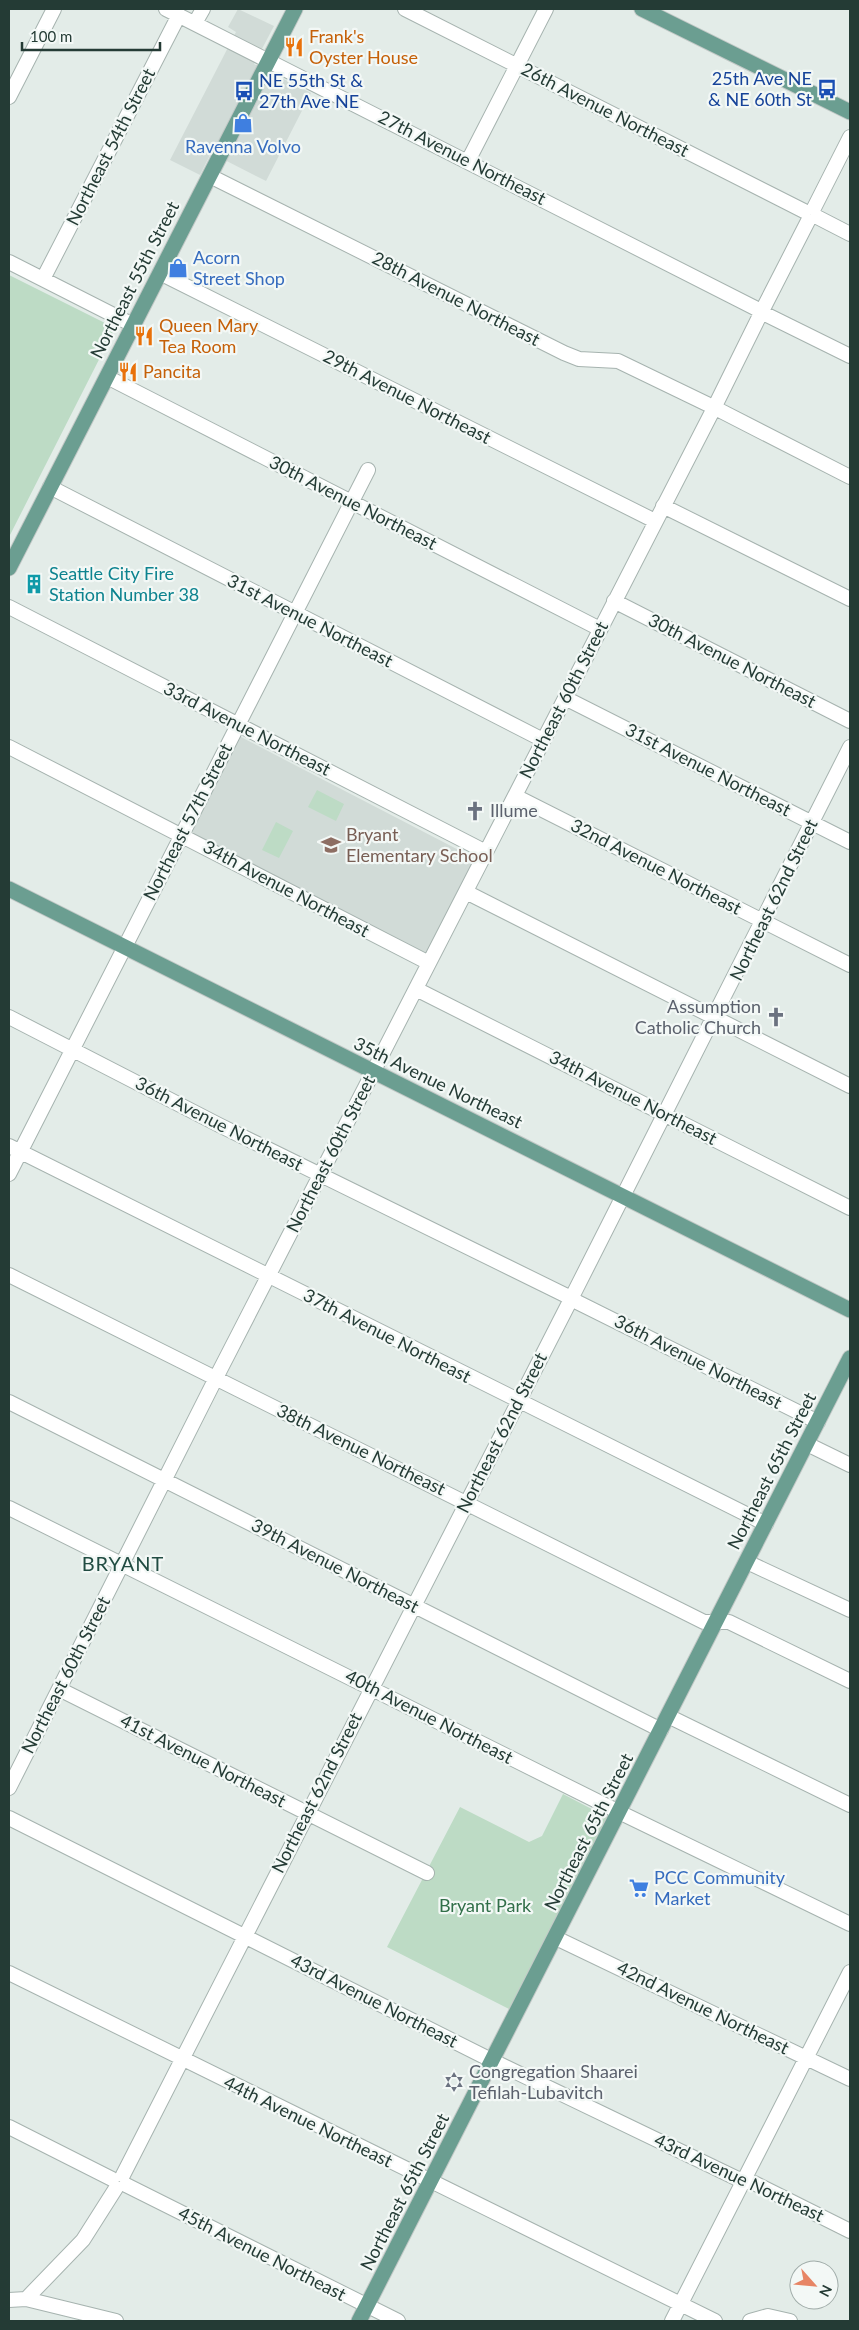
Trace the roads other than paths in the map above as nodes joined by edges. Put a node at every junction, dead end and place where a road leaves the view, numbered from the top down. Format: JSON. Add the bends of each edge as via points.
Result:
{"nodes":[{"id":1,"x":54,"y":9,"type":"edge"},
{"id":2,"x":203,"y":9,"type":"edge"},
{"id":3,"x":296,"y":9,"type":"edge"},
{"id":4,"x":405,"y":9,"type":"edge"},
{"id":5,"x":546,"y":9,"type":"edge"},
{"id":6,"x":642,"y":9,"type":"edge"},
{"id":7,"x":172,"y":12,"type":"edge"},
{"id":8,"x":195,"y":23,"type":"junction"},
{"id":9,"x":269,"y":61,"type":"junction"},
{"id":10,"x":517,"y":65,"type":"junction"},
{"id":11,"x":9,"y":97,"type":"edge"},
{"id":12,"x":850,"y":112,"type":"edge"},
{"id":13,"x":850,"y":138,"type":"edge"},
{"id":14,"x":468,"y":161,"type":"junction"},
{"id":15,"x":210,"y":176,"type":"junction"},
{"id":16,"x":811,"y":214,"type":"junction"},
{"id":17,"x":850,"y":234,"type":"edge"},
{"id":18,"x":9,"y":262,"type":"edge"},
{"id":19,"x":160,"y":273,"type":"junction"},
{"id":20,"x":43,"y":279,"type":"junction"},
{"id":21,"x":762,"y":312,"type":"junction"},
{"id":22,"x":133,"y":325,"type":"junction"},
{"id":23,"x":850,"y":356,"type":"edge"},
{"id":24,"x":107,"y":377,"type":"junction"},
{"id":25,"x":714,"y":408,"type":"junction"},
{"id":26,"x":368,"y":470,"type":"dead end"},
{"id":27,"x":850,"y":476,"type":"edge"},
{"id":28,"x":50,"y":487,"type":"junction"},
{"id":29,"x":352,"y":502,"type":"junction"},
{"id":30,"x":663,"y":506,"type":"junction"},
{"id":31,"x":655,"y":521,"type":"junction"},
{"id":32,"x":9,"y":568,"type":"edge"},
{"id":33,"x":850,"y":599,"type":"edge"},
{"id":34,"x":614,"y":601,"type":"junction"},
{"id":35,"x":9,"y":607,"type":"edge"},
{"id":36,"x":295,"y":613,"type":"junction"},
{"id":37,"x":600,"y":629,"type":"junction"},
{"id":38,"x":565,"y":698,"type":"junction"},
{"id":39,"x":850,"y":721,"type":"edge"},
{"id":40,"x":238,"y":724,"type":"junction"},
{"id":41,"x":543,"y":740,"type":"junction"},
{"id":42,"x":9,"y":747,"type":"edge"},
{"id":43,"x":850,"y":747,"type":"edge"},
{"id":44,"x":515,"y":796,"type":"junction"},
{"id":45,"x":812,"y":822,"type":"junction"},
{"id":46,"x":181,"y":834,"type":"junction"},
{"id":47,"x":850,"y":842,"type":"edge"},
{"id":48,"x":486,"y":852,"type":"junction"},
{"id":49,"x":9,"y":889,"type":"edge"},
{"id":50,"x":466,"y":892,"type":"junction"},
{"id":51,"x":763,"y":920,"type":"junction"},
{"id":52,"x":125,"y":946,"type":"junction"},
{"id":53,"x":429,"y":963,"type":"junction"},
{"id":54,"x":850,"y":965,"type":"edge"},
{"id":55,"x":416,"y":989,"type":"junction"},
{"id":56,"x":9,"y":1017,"type":"edge"},
{"id":57,"x":715,"y":1018,"type":"junction"},
{"id":58,"x":73,"y":1049,"type":"junction"},
{"id":59,"x":373,"y":1072,"type":"junction"},
{"id":60,"x":850,"y":1086,"type":"edge"},
{"id":61,"x":666,"y":1113,"type":"junction"},
{"id":62,"x":15,"y":1149,"type":"edge"},
{"id":63,"x":9,"y":1174,"type":"edge"},
{"id":64,"x":321,"y":1175,"type":"junction"},
{"id":65,"x":624,"y":1197,"type":"junction"},
{"id":66,"x":850,"y":1208,"type":"edge"},
{"id":67,"x":9,"y":1275,"type":"edge"},
{"id":68,"x":268,"y":1276,"type":"junction"},
{"id":69,"x":571,"y":1299,"type":"junction"},
{"id":70,"x":850,"y":1310,"type":"edge"},
{"id":71,"x":850,"y":1358,"type":"edge"},
{"id":72,"x":216,"y":1379,"type":"junction"},
{"id":73,"x":9,"y":1402,"type":"edge"},
{"id":74,"x":518,"y":1402,"type":"junction"},
{"id":75,"x":818,"y":1422,"type":"junction"},
{"id":76,"x":807,"y":1444,"type":"junction"},
{"id":77,"x":850,"y":1465,"type":"edge"},
{"id":78,"x":166,"y":1480,"type":"junction"},
{"id":79,"x":467,"y":1503,"type":"junction"},
{"id":80,"x":9,"y":1508,"type":"edge"},
{"id":81,"x":766,"y":1524,"type":"junction"},
{"id":82,"x":747,"y":1562,"type":"junction"},
{"id":83,"x":122,"y":1564,"type":"junction"},
{"id":84,"x":414,"y":1605,"type":"junction"},
{"id":85,"x":850,"y":1610,"type":"edge"},
{"id":86,"x":716,"y":1623,"type":"junction"},
{"id":87,"x":850,"y":1681,"type":"edge"},
{"id":88,"x":371,"y":1688,"type":"junction"},
{"id":89,"x":59,"y":1689,"type":"junction"},
{"id":90,"x":665,"y":1723,"type":"junction"},
{"id":91,"x":9,"y":1788,"type":"edge"},
{"id":92,"x":850,"y":1805,"type":"edge"},
{"id":93,"x":619,"y":1812,"type":"junction"},
{"id":94,"x":307,"y":1814,"type":"junction"},
{"id":95,"x":9,"y":1818,"type":"edge"},
{"id":96,"x":427,"y":1873,"type":"dead end"},
{"id":97,"x":850,"y":1924,"type":"edge"},
{"id":98,"x":244,"y":1936,"type":"junction"},
{"id":99,"x":556,"y":1938,"type":"junction"},
{"id":100,"x":850,"y":1972,"type":"edge"},
{"id":101,"x":9,"y":1973,"type":"edge"},
{"id":102,"x":808,"y":2059,"type":"junction"},
{"id":103,"x":182,"y":2060,"type":"junction"},
{"id":104,"x":493,"y":2061,"type":"junction"},
{"id":105,"x":850,"y":2079,"type":"edge"},
{"id":106,"x":9,"y":2127,"type":"edge"},
{"id":107,"x":745,"y":2181,"type":"junction"},
{"id":108,"x":119,"y":2182,"type":"junction"},
{"id":109,"x":430,"y":2183,"type":"junction"},
{"id":110,"x":850,"y":2231,"type":"edge"},
{"id":111,"x":26,"y":2299,"type":"junction"},
{"id":112,"x":9,"y":2300,"type":"edge"},
{"id":113,"x":680,"y":2305,"type":"junction"},
{"id":114,"x":367,"y":2306,"type":"junction"},
{"id":115,"x":116,"y":2321,"type":"edge"},
{"id":116,"x":359,"y":2321,"type":"edge"},
{"id":117,"x":398,"y":2321,"type":"edge"},
{"id":118,"x":672,"y":2321,"type":"edge"},
{"id":119,"x":715,"y":2321,"type":"edge"},
{"id":120,"x":750,"y":2321,"type":"edge"},
{"id":121,"x":790,"y":2321,"type":"edge"}],
"edges":[{"from":1,"to":11,"type":"street"},
{"from":2,"to":8,"type":"street"},
{"from":3,"to":9,"type":"main road","name":"Northeast 55th Street"},
{"from":4,"to":10,"type":"street","name":"26th Avenue Northeast"},
{"from":5,"to":10,"type":"street"},
{"from":6,"to":12,"type":"main road"},
{"from":7,"to":8,"type":"street","name":"27th Avenue Northeast"},
{"from":7,"to":20,"type":"street","name":"Northeast 54th Street"},
{"from":8,"to":9,"type":"street","name":"27th Avenue Northeast"},
{"from":9,"to":14,"type":"street","name":"27th Avenue Northeast"},
{"from":9,"to":15,"type":"main road","name":"Northeast 55th Street"},
{"from":10,"to":14,"type":"street"},
{"from":10,"to":16,"type":"street","name":"26th Avenue Northeast"},
{"from":13,"to":16,"type":"street","name":"Northeast 60th Street"},
{"from":14,"to":21,"type":"street","name":"27th Avenue Northeast"},
{"from":15,"to":19,"type":"main road","name":"Northeast 55th Street"},
{"from":15,"to":25,"type":"street","name":"28th Avenue Northeast","via":[[564,353],[579,359],[618,361]]},
{"from":16,"to":17,"type":"street","name":"26th Avenue Northeast"},
{"from":16,"to":21,"type":"street","name":"Northeast 60th Street"},
{"from":18,"to":20,"type":"street"},
{"from":19,"to":22,"type":"main road","name":"Northeast 55th Street"},
{"from":19,"to":31,"type":"street","name":"29th Avenue Northeast"},
{"from":20,"to":22,"type":"street"},
{"from":21,"to":23,"type":"street","name":"27th Avenue Northeast"},
{"from":21,"to":25,"type":"street","name":"Northeast 60th Street"},
{"from":22,"to":24,"type":"main road","name":"Northeast 55th Street"},
{"from":24,"to":28,"type":"main road","name":"Northeast 55th Street"},
{"from":24,"to":29,"type":"street","name":"30th Avenue Northeast"},
{"from":25,"to":27,"type":"street","name":"28th Avenue Northeast"},
{"from":25,"to":30,"type":"street","name":"Northeast 60th Street"},
{"from":26,"to":29,"type":"street","name":"Northeast 57th Street"},
{"from":28,"to":32,"type":"main road","name":"Northeast 55th Street"},
{"from":28,"to":36,"type":"street","name":"31st Avenue Northeast"},
{"from":29,"to":36,"type":"street","name":"Northeast 57th Street"},
{"from":29,"to":37,"type":"street","name":"30th Avenue Northeast"},
{"from":30,"to":31,"type":"street","name":"Northeast 60th Street"},
{"from":30,"to":33,"type":"street"},
{"from":31,"to":34,"type":"street","name":"Northeast 60th Street"},
{"from":34,"to":37,"type":"street","name":"Northeast 60th Street"},
{"from":34,"to":39,"type":"street","name":"30th Avenue Northeast"},
{"from":35,"to":40,"type":"street","name":"33rd Avenue Northeast"},
{"from":36,"to":40,"type":"street","name":"Northeast 57th Street"},
{"from":36,"to":41,"type":"street","name":"31st Avenue Northeast"},
{"from":37,"to":38,"type":"street","name":"Northeast 60th Street"},
{"from":38,"to":41,"type":"street","name":"Northeast 60th Street"},
{"from":38,"to":45,"type":"street","name":"31st Avenue Northeast"},
{"from":40,"to":46,"type":"street","name":"Northeast 57th Street"},
{"from":40,"to":48,"type":"street","name":"33rd Avenue Northeast"},
{"from":41,"to":44,"type":"street","name":"Northeast 60th Street"},
{"from":42,"to":46,"type":"street","name":"34th Avenue Northeast"},
{"from":43,"to":45,"type":"street","name":"Northeast 62nd Street"},
{"from":44,"to":48,"type":"street","name":"Northeast 60th Street"},
{"from":44,"to":51,"type":"street","name":"32nd Avenue Northeast"},
{"from":45,"to":47,"type":"street","name":"31st Avenue Northeast"},
{"from":45,"to":51,"type":"street","name":"Northeast 62nd Street"},
{"from":46,"to":52,"type":"street","name":"Northeast 57th Street"},
{"from":46,"to":53,"type":"street","name":"34th Avenue Northeast"},
{"from":48,"to":50,"type":"street","name":"Northeast 60th Street"},
{"from":49,"to":52,"type":"main road","name":"35th Avenue Northeast"},
{"from":50,"to":53,"type":"street","name":"Northeast 60th Street"},
{"from":50,"to":57,"type":"street"},
{"from":51,"to":54,"type":"street","name":"32nd Avenue Northeast"},
{"from":51,"to":57,"type":"street","name":"Northeast 62nd Street"},
{"from":52,"to":58,"type":"street","name":"Northeast 57th Street"},
{"from":52,"to":59,"type":"main road","name":"35th Avenue Northeast"},
{"from":53,"to":55,"type":"street","name":"Northeast 60th Street"},
{"from":55,"to":59,"type":"street","name":"Northeast 60th Street"},
{"from":55,"to":61,"type":"street","name":"34th Avenue Northeast"},
{"from":56,"to":58,"type":"street","name":"36th Avenue Northeast"},
{"from":57,"to":60,"type":"street"},
{"from":57,"to":61,"type":"street","name":"Northeast 62nd Street"},
{"from":58,"to":62,"type":"street","name":"Northeast 57th Street"},
{"from":58,"to":64,"type":"street","name":"36th Avenue Northeast"},
{"from":59,"to":64,"type":"street","name":"Northeast 60th Street"},
{"from":59,"to":65,"type":"main road","name":"35th Avenue Northeast"},
{"from":61,"to":65,"type":"street","name":"Northeast 62nd Street"},
{"from":61,"to":66,"type":"street","name":"34th Avenue Northeast"},
{"from":62,"to":63,"type":"street","name":"Northeast 57th Street"},
{"from":62,"to":68,"type":"street","name":"37th Avenue Northeast"},
{"from":64,"to":68,"type":"street","name":"Northeast 60th Street"},
{"from":64,"to":69,"type":"street","name":"36th Avenue Northeast"},
{"from":65,"to":69,"type":"street","name":"Northeast 62nd Street"},
{"from":65,"to":70,"type":"main road","name":"35th Avenue Northeast"},
{"from":67,"to":72,"type":"street","name":"38th Avenue Northeast"},
{"from":68,"to":72,"type":"street","name":"Northeast 60th Street"},
{"from":68,"to":74,"type":"street","name":"37th Avenue Northeast"},
{"from":69,"to":74,"type":"street","name":"Northeast 62nd Street"},
{"from":69,"to":75,"type":"street","name":"36th Avenue Northeast"},
{"from":71,"to":75,"type":"main road","name":"Northeast 65th Street"},
{"from":72,"to":78,"type":"street","name":"Northeast 60th Street"},
{"from":72,"to":79,"type":"street","name":"38th Avenue Northeast"},
{"from":73,"to":78,"type":"street","name":"39th Avenue Northeast"},
{"from":74,"to":79,"type":"street","name":"Northeast 62nd Street"},
{"from":74,"to":81,"type":"street","name":"37th Avenue Northeast"},
{"from":75,"to":76,"type":"main road","name":"Northeast 65th Street"},
{"from":76,"to":77,"type":"street"},
{"from":76,"to":81,"type":"main road","name":"Northeast 65th Street"},
{"from":78,"to":83,"type":"street","name":"Northeast 60th Street"},
{"from":78,"to":84,"type":"street","name":"39th Avenue Northeast"},
{"from":79,"to":84,"type":"street","name":"Northeast 62nd Street"},
{"from":79,"to":86,"type":"street","name":"38th Avenue Northeast","via":[[704,1622]]},
{"from":80,"to":83,"type":"street","name":"40th Avenue Northeast"},
{"from":81,"to":82,"type":"main road","name":"Northeast 65th Street"},
{"from":82,"to":85,"type":"street"},
{"from":82,"to":86,"type":"main road","name":"Northeast 65th Street"},
{"from":83,"to":88,"type":"street","name":"40th Avenue Northeast"},
{"from":83,"to":89,"type":"street","name":"Northeast 60th Street"},
{"from":84,"to":88,"type":"street","name":"Northeast 62nd Street"},
{"from":84,"to":90,"type":"street","name":"39th Avenue Northeast"},
{"from":86,"to":87,"type":"street","name":"38th Avenue Northeast","via":[[729,1622]]},
{"from":86,"to":90,"type":"main road","name":"Northeast 65th Street"},
{"from":88,"to":93,"type":"street","name":"40th Avenue Northeast"},
{"from":88,"to":94,"type":"street","name":"Northeast 62nd Street"},
{"from":89,"to":91,"type":"street","name":"Northeast 60th Street"},
{"from":89,"to":94,"type":"street","name":"41st Avenue Northeast"},
{"from":90,"to":92,"type":"street","name":"39th Avenue Northeast"},
{"from":90,"to":93,"type":"main road","name":"Northeast 65th Street"},
{"from":93,"to":97,"type":"street","name":"40th Avenue Northeast"},
{"from":93,"to":99,"type":"main road","name":"Northeast 65th Street"},
{"from":94,"to":96,"type":"street","name":"41st Avenue Northeast"},
{"from":94,"to":98,"type":"street","name":"Northeast 62nd Street"},
{"from":95,"to":98,"type":"street","name":"43rd Avenue Northeast"},
{"from":98,"to":103,"type":"street","name":"Northeast 62nd Street"},
{"from":98,"to":104,"type":"street","name":"43rd Avenue Northeast"},
{"from":99,"to":102,"type":"street","name":"42nd Avenue Northeast"},
{"from":99,"to":104,"type":"main road","name":"Northeast 65th Street"},
{"from":100,"to":102,"type":"street"},
{"from":101,"to":103,"type":"street","name":"44th Avenue Northeast"},
{"from":102,"to":105,"type":"street","name":"42nd Avenue Northeast"},
{"from":102,"to":107,"type":"street"},
{"from":103,"to":108,"type":"street","name":"Northeast 62nd Street"},
{"from":103,"to":109,"type":"street","name":"44th Avenue Northeast"},
{"from":104,"to":107,"type":"street","name":"43rd Avenue Northeast"},
{"from":104,"to":109,"type":"main road","name":"Northeast 65th Street"},
{"from":106,"to":108,"type":"street","name":"45th Avenue Northeast"},
{"from":107,"to":110,"type":"street","name":"43rd Avenue Northeast"},
{"from":107,"to":113,"type":"street"},
{"from":108,"to":111,"type":"street","name":"Northeast 62nd Street","via":[[83,2240]]},
{"from":108,"to":114,"type":"street","name":"45th Avenue Northeast"},
{"from":109,"to":113,"type":"street","name":"44th Avenue Northeast"},
{"from":109,"to":114,"type":"main road","name":"Northeast 65th Street"},
{"from":111,"to":112,"type":"street"},
{"from":111,"to":115,"type":"street"},
{"from":113,"to":118,"type":"street"},
{"from":113,"to":119,"type":"street","name":"44th Avenue Northeast"},
{"from":114,"to":116,"type":"main road","name":"Northeast 65th Street"},
{"from":114,"to":117,"type":"street","name":"45th Avenue Northeast"},
{"from":120,"to":121,"type":"street","via":[[768,2316]]}]}
